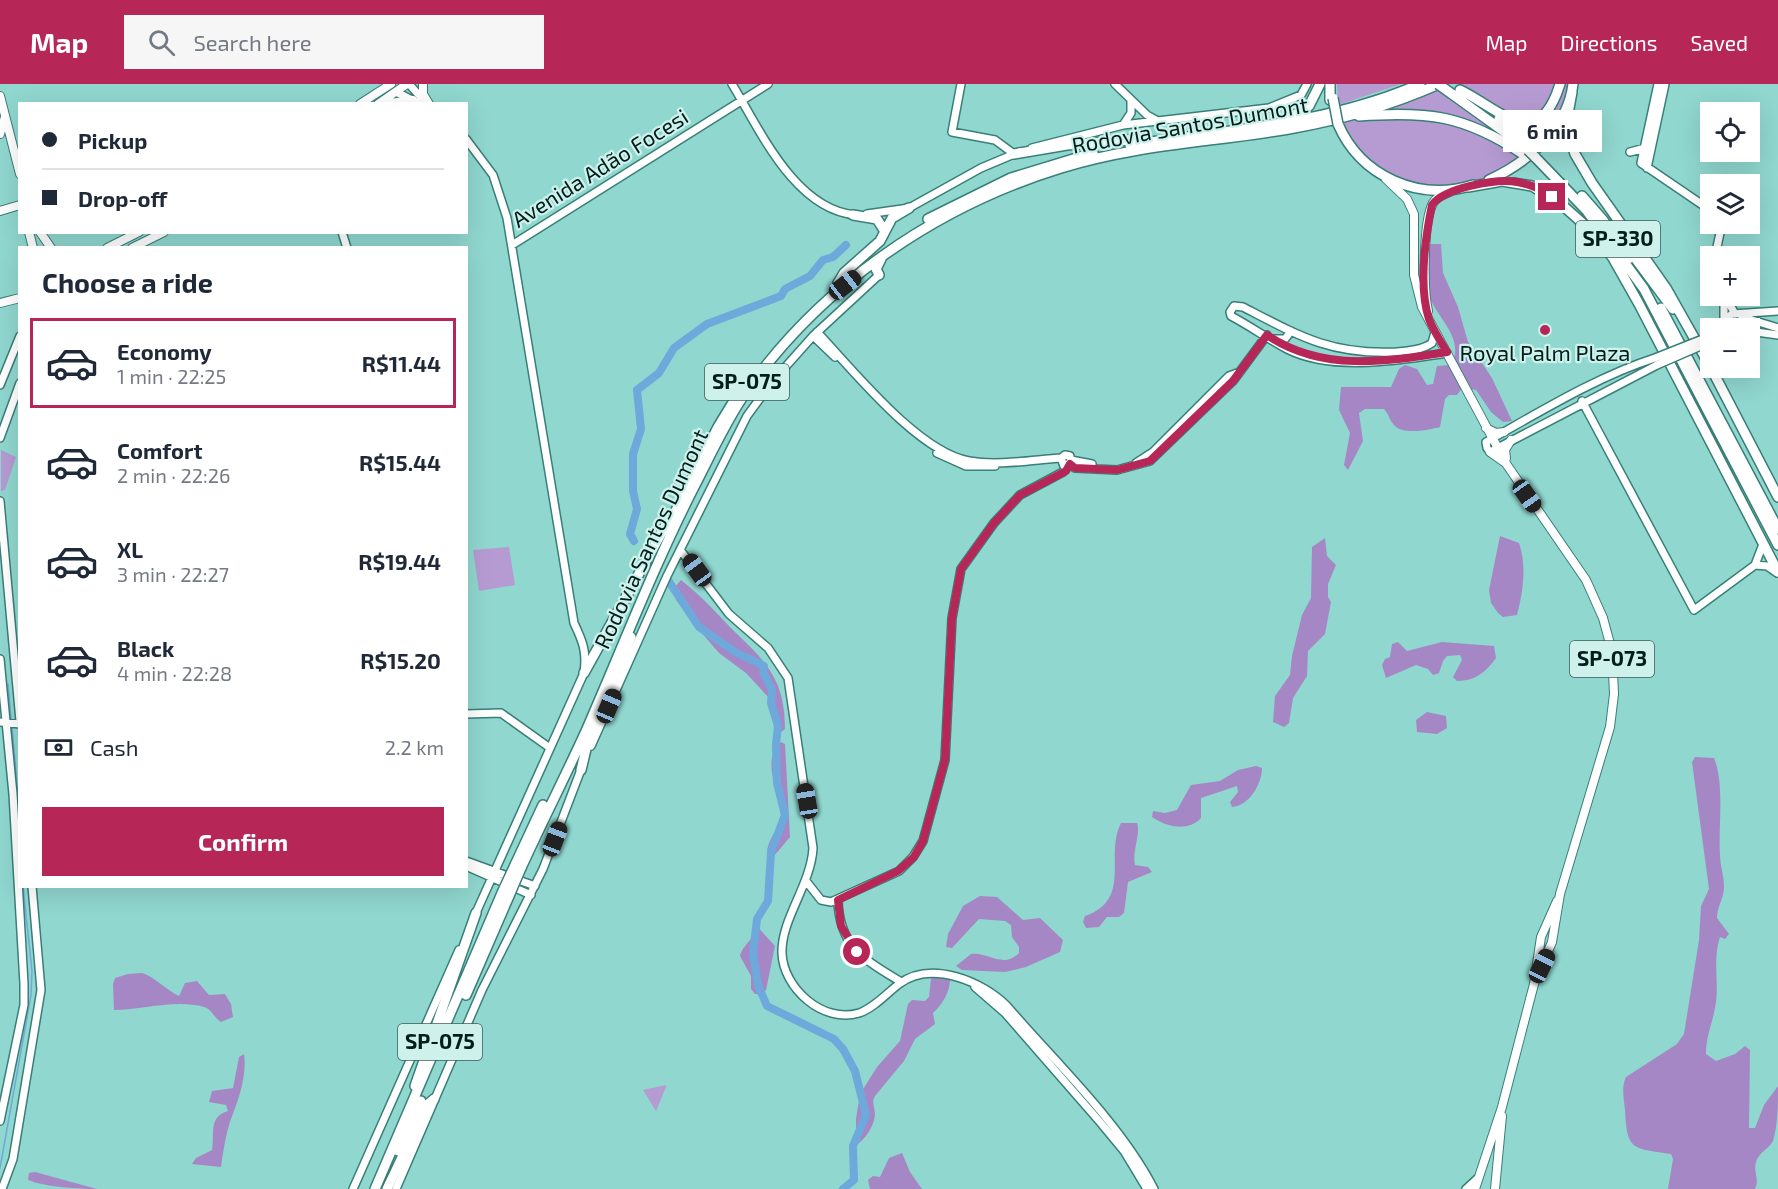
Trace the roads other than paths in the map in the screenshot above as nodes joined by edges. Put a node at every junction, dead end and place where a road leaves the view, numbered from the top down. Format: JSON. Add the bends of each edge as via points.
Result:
{"nodes":[{"id":1,"x":372,"y":84,"type":"edge"},
{"id":2,"x":408,"y":84,"type":"edge"},
{"id":3,"x":423,"y":84,"type":"edge"},
{"id":4,"x":732,"y":84,"type":"edge"},
{"id":5,"x":768,"y":84,"type":"edge"},
{"id":6,"x":962,"y":84,"type":"edge"},
{"id":7,"x":1115,"y":84,"type":"edge"},
{"id":8,"x":1307,"y":84,"type":"edge"},
{"id":9,"x":1320,"y":84,"type":"edge"},
{"id":10,"x":1332,"y":84,"type":"edge"},
{"id":11,"x":1420,"y":84,"type":"edge"},
{"id":12,"x":1438,"y":84,"type":"edge"},
{"id":13,"x":1560,"y":84,"type":"edge"},
{"id":14,"x":1659,"y":84,"type":"edge"},
{"id":15,"x":1665,"y":84,"type":"edge"},
{"id":16,"x":388,"y":87,"type":"edge"},
{"id":17,"x":1572,"y":88,"type":"edge"},
{"id":18,"x":1455,"y":89,"type":"edge"},
{"id":19,"x":0,"y":96,"type":"edge"},
{"id":20,"x":1130,"y":98,"type":"junction"},
{"id":21,"x":368,"y":99,"type":"junction"},
{"id":22,"x":742,"y":100,"type":"junction"},
{"id":23,"x":363,"y":102,"type":"edge"},
{"id":24,"x":381,"y":102,"type":"edge"},
{"id":25,"x":417,"y":102,"type":"edge"},
{"id":26,"x":426,"y":102,"type":"edge"},
{"id":27,"x":427,"y":102,"type":"edge"},
{"id":28,"x":5,"y":117,"type":"junction"},
{"id":29,"x":1158,"y":122,"type":"junction"},
{"id":30,"x":1340,"y":124,"type":"junction"},
{"id":31,"x":1123,"y":125,"type":"junction"},
{"id":32,"x":1265,"y":126,"type":"junction"},
{"id":33,"x":1204,"y":134,"type":"junction"},
{"id":34,"x":0,"y":135,"type":"edge"},
{"id":35,"x":14,"y":139,"type":"junction"},
{"id":36,"x":468,"y":142,"type":"edge"},
{"id":37,"x":18,"y":148,"type":"edge"},
{"id":38,"x":1645,"y":148,"type":"junction"},
{"id":39,"x":1630,"y":152,"type":"dead end"},
{"id":40,"x":1531,"y":153,"type":"junction"},
{"id":41,"x":1014,"y":154,"type":"junction"},
{"id":42,"x":18,"y":162,"type":"edge"},
{"id":43,"x":1644,"y":166,"type":"junction"},
{"id":44,"x":1378,"y":172,"type":"junction"},
{"id":45,"x":1468,"y":187,"type":"junction"},
{"id":46,"x":1452,"y":191,"type":"junction"},
{"id":47,"x":1700,"y":203,"type":"edge"},
{"id":48,"x":18,"y":206,"type":"edge"},
{"id":49,"x":909,"y":208,"type":"junction"},
{"id":50,"x":0,"y":211,"type":"edge"},
{"id":51,"x":853,"y":215,"type":"junction"},
{"id":52,"x":510,"y":230,"type":"junction"},
{"id":53,"x":884,"y":230,"type":"junction"},
{"id":54,"x":135,"y":234,"type":"edge"},
{"id":55,"x":160,"y":234,"type":"edge"},
{"id":56,"x":1615,"y":235,"type":"junction"},
{"id":57,"x":527,"y":236,"type":"junction"},
{"id":58,"x":512,"y":245,"type":"junction"},
{"id":59,"x":111,"y":246,"type":"edge"},
{"id":60,"x":136,"y":246,"type":"edge"},
{"id":61,"x":881,"y":258,"type":"junction"},
{"id":62,"x":1413,"y":267,"type":"junction"},
{"id":63,"x":1425,"y":269,"type":"junction"},
{"id":64,"x":865,"y":270,"type":"junction"},
{"id":65,"x":878,"y":276,"type":"junction"},
{"id":66,"x":838,"y":283,"type":"junction"},
{"id":67,"x":18,"y":298,"type":"edge"},
{"id":68,"x":0,"y":303,"type":"edge"},
{"id":69,"x":1732,"y":306,"type":"edge"},
{"id":70,"x":1778,"y":312,"type":"edge"},
{"id":71,"x":1739,"y":316,"type":"junction"},
{"id":72,"x":1429,"y":318,"type":"junction"},
{"id":73,"x":1735,"y":318,"type":"edge"},
{"id":74,"x":1778,"y":328,"type":"edge"},
{"id":75,"x":1291,"y":332,"type":"junction"},
{"id":76,"x":1435,"y":332,"type":"junction"},
{"id":77,"x":1760,"y":332,"type":"edge"},
{"id":78,"x":815,"y":334,"type":"junction"},
{"id":79,"x":1778,"y":335,"type":"edge"},
{"id":80,"x":1270,"y":337,"type":"junction"},
{"id":81,"x":18,"y":342,"type":"edge"},
{"id":82,"x":1700,"y":342,"type":"edge"},
{"id":83,"x":1700,"y":349,"type":"edge"},
{"id":84,"x":1700,"y":351,"type":"edge"},
{"id":85,"x":1447,"y":352,"type":"junction"},
{"id":86,"x":1656,"y":362,"type":"junction"},
{"id":87,"x":1240,"y":372,"type":"junction"},
{"id":88,"x":1716,"y":378,"type":"edge"},
{"id":89,"x":0,"y":385,"type":"edge"},
{"id":90,"x":18,"y":388,"type":"edge"},
{"id":91,"x":1578,"y":393,"type":"junction"},
{"id":92,"x":1583,"y":402,"type":"junction"},
{"id":93,"x":1486,"y":428,"type":"junction"},
{"id":94,"x":1504,"y":432,"type":"junction"},
{"id":95,"x":0,"y":438,"type":"edge"},
{"id":96,"x":1490,"y":440,"type":"junction"},
{"id":97,"x":1511,"y":440,"type":"junction"},
{"id":98,"x":1494,"y":450,"type":"junction"},
{"id":99,"x":1066,"y":463,"type":"junction"},
{"id":100,"x":1507,"y":465,"type":"junction"},
{"id":101,"x":1778,"y":497,"type":"edge"},
{"id":102,"x":0,"y":501,"type":"edge"},
{"id":103,"x":674,"y":513,"type":"junction"},
{"id":104,"x":1778,"y":529,"type":"edge"},
{"id":105,"x":1763,"y":544,"type":"junction"},
{"id":106,"x":1778,"y":545,"type":"edge"},
{"id":107,"x":681,"y":551,"type":"junction"},
{"id":108,"x":1755,"y":565,"type":"junction"},
{"id":109,"x":1778,"y":573,"type":"edge"},
{"id":110,"x":652,"y":575,"type":"junction"},
{"id":111,"x":0,"y":659,"type":"edge"},
{"id":112,"x":584,"y":673,"type":"junction"},
{"id":113,"x":468,"y":714,"type":"edge"},
{"id":114,"x":12,"y":723,"type":"edge"},
{"id":115,"x":550,"y":748,"type":"junction"},
{"id":116,"x":581,"y":770,"type":"junction"},
{"id":117,"x":468,"y":862,"type":"edge"},
{"id":118,"x":468,"y":866,"type":"edge"},
{"id":119,"x":518,"y":867,"type":"junction"},
{"id":120,"x":494,"y":873,"type":"junction"},
{"id":121,"x":18,"y":880,"type":"edge"},
{"id":122,"x":806,"y":881,"type":"junction"},
{"id":123,"x":535,"y":886,"type":"junction"},
{"id":124,"x":18,"y":888,"type":"edge"},
{"id":125,"x":32,"y":888,"type":"edge"},
{"id":126,"x":1560,"y":894,"type":"junction"},
{"id":127,"x":506,"y":895,"type":"junction"},
{"id":128,"x":531,"y":895,"type":"junction"},
{"id":129,"x":838,"y":900,"type":"junction"},
{"id":130,"x":476,"y":913,"type":"junction"},
{"id":131,"x":1544,"y":926,"type":"junction"},
{"id":132,"x":1555,"y":928,"type":"junction"},
{"id":133,"x":1538,"y":950,"type":"junction"},
{"id":134,"x":1549,"y":952,"type":"junction"},
{"id":135,"x":901,"y":982,"type":"junction"},
{"id":136,"x":1534,"y":984,"type":"junction"},
{"id":137,"x":974,"y":985,"type":"junction"},
{"id":138,"x":433,"y":1102,"type":"junction"},
{"id":139,"x":1502,"y":1107,"type":"junction"},
{"id":140,"x":407,"y":1116,"type":"junction"},
{"id":141,"x":0,"y":1121,"type":"edge"},
{"id":142,"x":1480,"y":1172,"type":"junction"},
{"id":143,"x":1498,"y":1172,"type":"junction"},
{"id":144,"x":354,"y":1186,"type":"edge"},
{"id":145,"x":1496,"y":1187,"type":"edge"},
{"id":146,"x":2,"y":1189,"type":"edge"},
{"id":147,"x":375,"y":1189,"type":"edge"},
{"id":148,"x":381,"y":1189,"type":"edge"},
{"id":149,"x":387,"y":1189,"type":"edge"},
{"id":150,"x":396,"y":1189,"type":"edge"},
{"id":151,"x":1147,"y":1189,"type":"edge"},
{"id":152,"x":1154,"y":1189,"type":"edge"},
{"id":153,"x":1466,"y":1189,"type":"edge"},
{"id":154,"x":1475,"y":1189,"type":"edge"}],
"edges":[{"from":1,"to":21,"type":"main road"},
{"from":2,"to":16,"type":"main road"},
{"from":2,"to":26,"type":"street"},
{"from":3,"to":27,"type":"main road"},
{"from":4,"to":22,"type":"street"},
{"from":5,"to":22,"type":"street","name":"Avenida Adão Focesi"},
{"from":6,"to":41,"type":"street","via":[[952,132],[995,140]]},
{"from":7,"to":20,"type":"street"},
{"from":8,"to":29,"type":"street","via":[[1296,99],[1269,108]]},
{"from":9,"to":32,"type":"highway","via":[[1303,111]]},
{"from":10,"to":30,"type":"highway","bridge":true},
{"from":11,"to":32,"type":"highway","name":"Rodovia Santos Dumont","number":"SP-075","via":[[1342,110]]},
{"from":12,"to":18,"type":"highway","number":"SP-330","bridge":true},
{"from":12,"to":30,"type":"highway","name":"Rodovia Santos Dumont","number":"SP-075"},
{"from":13,"to":18,"type":"highway","via":[[1542,117],[1526,124],[1509,120]]},
{"from":14,"to":38,"type":"street"},
{"from":15,"to":43,"type":"street"},
{"from":16,"to":21,"type":"main road"},
{"from":16,"to":24,"type":"main road"},
{"from":16,"to":25,"type":"street"},
{"from":17,"to":45,"type":"highway","via":[[1551,132],[1526,159]]},
{"from":17,"to":83,"type":"highway","via":[[1566,125],[1575,154],[1666,288]]},
{"from":18,"to":40,"type":"highway","number":"SP-330"},
{"from":19,"to":28,"type":"main road"},
{"from":19,"to":35,"type":"main road"},
{"from":20,"to":29,"type":"street"},
{"from":20,"to":31,"type":"street","via":[[1131,113]]},
{"from":21,"to":23,"type":"main road"},
{"from":22,"to":51,"type":"street","via":[[790,176],[815,200]]},
{"from":22,"to":57,"type":"street","name":"Avenida Adão Focesi"},
{"from":28,"to":34,"type":"main road"},
{"from":28,"to":35,"type":"main road"},
{"from":29,"to":31,"type":"street"},
{"from":30,"to":40,"type":"highway","via":[[1410,113],[1448,118]]},
{"from":30,"to":44,"type":"highway","via":[[1359,157]]},
{"from":30,"to":61,"type":"highway","name":"Rodovia Santos Dumont","number":"SP-075","via":[[1118,153],[1057,169],[960,208]]},
{"from":31,"to":41,"type":"street"},
{"from":32,"to":33,"type":"highway","name":"Rodovia Santos Dumont","number":"SP-075"},
{"from":33,"to":41,"type":"highway","via":[[1067,145]]},
{"from":33,"to":66,"type":"highway","name":"Rodovia Santos Dumont","number":"SP-075","via":[[1081,155],[1011,178],[937,214]]},
{"from":34,"to":35,"type":"main road"},
{"from":35,"to":37,"type":"main road"},
{"from":35,"to":42,"type":"main road"},
{"from":36,"to":52,"type":"street","via":[[494,175]]},
{"from":38,"to":39,"type":"street"},
{"from":38,"to":43,"type":"street"},
{"from":40,"to":56,"type":"highway","number":"SP-330","via":[[1584,198]]},
{"from":40,"to":106,"type":"highway","number":"SP-330","via":[[1580,203],[1631,269]]},
{"from":41,"to":49,"type":"street"},
{"from":43,"to":47,"type":"street"},
{"from":44,"to":46,"type":"highway","via":[[1415,189]]},
{"from":44,"to":62,"type":"main road","via":[[1407,199],[1414,214]]},
{"from":45,"to":46,"type":"highway"},
{"from":45,"to":105,"type":"highway","via":[[1509,181],[1532,186],[1561,204],[1597,237],[1638,304]]},
{"from":46,"to":63,"type":"main road","via":[[1436,198],[1432,205]]},
{"from":48,"to":50,"type":"main road"},
{"from":49,"to":51,"type":"street"},
{"from":49,"to":53,"type":"highway","via":[[892,218]]},
{"from":51,"to":53,"type":"highway","via":[[877,219]]},
{"from":52,"to":57,"type":"street"},
{"from":52,"to":58,"type":"street"},
{"from":53,"to":66,"type":"highway","via":[[880,241]]},
{"from":54,"to":59,"type":"main road"},
{"from":55,"to":60,"type":"main road"},
{"from":56,"to":84,"type":"highway","via":[[1672,307]]},
{"from":56,"to":104,"type":"highway","number":"SP-330","via":[[1679,340]]},
{"from":57,"to":58,"type":"street","name":"Avenida Adão Focesi"},
{"from":58,"to":112,"type":"street","via":[[574,623],[586,650]]},
{"from":61,"to":64,"type":"highway","name":"Rodovia Santos Dumont","number":"SP-075"},
{"from":61,"to":65,"type":"highway","via":[[876,269]]},
{"from":62,"to":63,"type":"main road","via":[[1419,264]]},
{"from":62,"to":72,"type":"main road","via":[[1419,299]]},
{"from":63,"to":72,"type":"main road"},
{"from":64,"to":65,"type":"highway","via":[[873,270]]},
{"from":64,"to":110,"type":"highway","name":"Rodovia Santos Dumont","number":"SP-075","via":[[809,318],[741,401],[701,472]]},
{"from":65,"to":78,"type":"street"},
{"from":66,"to":103,"type":"highway","name":"Rodovia Santos Dumont","number":"SP-075","via":[[790,330],[730,406]]},
{"from":67,"to":68,"type":"main road"},
{"from":69,"to":71,"type":"street"},
{"from":70,"to":71,"type":"street"},
{"from":71,"to":73,"type":"street"},
{"from":71,"to":74,"type":"street"},
{"from":72,"to":76,"type":"main road"},
{"from":75,"to":76,"type":"street","via":[[1332,348],[1369,352],[1422,348],[1432,343]]},
{"from":75,"to":80,"type":"street","via":[[1285,339]]},
{"from":75,"to":80,"type":"street","via":[[1243,307],[1231,309],[1231,316]]},
{"from":76,"to":85,"type":"main road"},
{"from":77,"to":79,"type":"street"},
{"from":78,"to":99,"type":"street","via":[[915,431],[943,452],[972,462]]},
{"from":78,"to":99,"type":"street","via":[[912,434],[946,459],[971,467]]},
{"from":78,"to":107,"type":"street","via":[[747,416]]},
{"from":80,"to":85,"type":"street","via":[[1304,355],[1336,360],[1394,361]]},
{"from":80,"to":87,"type":"street"},
{"from":81,"to":89,"type":"street"},
{"from":82,"to":86,"type":"street","bridge":true},
{"from":85,"to":93,"type":"main road"},
{"from":86,"to":91,"type":"street"},
{"from":86,"to":92,"type":"street"},
{"from":87,"to":99,"type":"street","via":[[1229,376],[1153,452],[1137,462],[1115,466]]},
{"from":87,"to":99,"type":"street","via":[[1150,461],[1117,470],[1075,468]]},
{"from":88,"to":101,"type":"highway"},
{"from":90,"to":95,"type":"street"},
{"from":91,"to":92,"type":"street"},
{"from":91,"to":94,"type":"street"},
{"from":92,"to":97,"type":"street"},
{"from":92,"to":108,"type":"street","via":[[1694,610]]},
{"from":93,"to":94,"type":"main road"},
{"from":93,"to":96,"type":"main road"},
{"from":94,"to":96,"type":"street"},
{"from":96,"to":98,"type":"main road","number":"SP-073"},
{"from":97,"to":98,"type":"street"},
{"from":97,"to":100,"type":"main road","via":[[1505,450]]},
{"from":98,"to":100,"type":"main road","number":"SP-073"},
{"from":99,"to":129,"type":"street","via":[[1058,475],[1020,495],[961,569],[952,618],[945,760],[923,841],[914,857],[898,871]]},
{"from":100,"to":126,"type":"main road","number":"SP-073","via":[[1586,580],[1612,651],[1614,694],[1610,728]]},
{"from":102,"to":114,"type":"street"},
{"from":103,"to":112,"type":"highway"},
{"from":103,"to":119,"type":"highway","name":"Rodovia Santos Dumont","number":"SP-075"},
{"from":105,"to":108,"type":"street"},
{"from":105,"to":109,"type":"highway"},
{"from":107,"to":116,"type":"street"},
{"from":107,"to":122,"type":"street","via":[[729,614],[768,648],[788,678],[813,838]]},
{"from":108,"to":109,"type":"street"},
{"from":110,"to":116,"type":"highway"},
{"from":110,"to":119,"type":"highway","name":"Rodovia Santos Dumont","number":"SP-075","via":[[585,732]]},
{"from":111,"to":114,"type":"street"},
{"from":112,"to":115,"type":"street"},
{"from":113,"to":115,"type":"street","via":[[501,713]]},
{"from":114,"to":121,"type":"street"},
{"from":115,"to":120,"type":"street"},
{"from":116,"to":123,"type":"street"},
{"from":117,"to":120,"type":"street"},
{"from":118,"to":120,"type":"street"},
{"from":119,"to":127,"type":"highway","name":"Rodovia Santos Dumont","number":"SP-075","bridge":true},
{"from":120,"to":123,"type":"street"},
{"from":120,"to":128,"type":"street"},
{"from":120,"to":130,"type":"street"},
{"from":122,"to":129,"type":"street","via":[[823,901]]},
{"from":122,"to":135,"type":"street","via":[[782,954],[789,976],[809,1002],[831,1012],[856,1014]]},
{"from":123,"to":128,"type":"street"},
{"from":124,"to":141,"type":"street","via":[[24,1005]]},
{"from":125,"to":146,"type":"street","via":[[41,990],[13,1159]]},
{"from":126,"to":131,"type":"main road","number":"SP-073"},
{"from":126,"to":132,"type":"main road","number":"SP-073"},
{"from":127,"to":140,"type":"highway","name":"Rodovia Santos Dumont","number":"SP-075"},
{"from":127,"to":148,"type":"highway","name":"Rodovia Santos Dumont","number":"SP-075"},
{"from":128,"to":138,"type":"street","via":[[482,990]]},
{"from":129,"to":135,"type":"street","via":[[841,926],[857,952]]},
{"from":130,"to":140,"type":"highway","via":[[407,1106]]},
{"from":130,"to":144,"type":"street"},
{"from":131,"to":132,"type":"main road"},
{"from":131,"to":133,"type":"main road","number":"SP-073"},
{"from":132,"to":134,"type":"main road","number":"SP-073"},
{"from":133,"to":134,"type":"main road"},
{"from":133,"to":136,"type":"main road","number":"SP-073"},
{"from":134,"to":136,"type":"main road","number":"SP-073"},
{"from":135,"to":137,"type":"street","via":[[940,972]]},
{"from":136,"to":139,"type":"main road","number":"SP-073"},
{"from":137,"to":151,"type":"street","via":[[1005,1012],[1100,1122]]},
{"from":137,"to":152,"type":"street","via":[[991,992],[1007,1006],[1130,1149]]},
{"from":138,"to":149,"type":"highway","via":[[427,1105]]},
{"from":138,"to":150,"type":"street"},
{"from":139,"to":142,"type":"main road","number":"SP-073"},
{"from":139,"to":143,"type":"main road","number":"SP-073"},
{"from":140,"to":147,"type":"highway","name":"Rodovia Santos Dumont","number":"SP-075"},
{"from":142,"to":143,"type":"main road","via":[[1491,1164]]},
{"from":142,"to":153,"type":"street"},
{"from":142,"to":154,"type":"main road","number":"SP-073"},
{"from":143,"to":145,"type":"main road","number":"SP-073"}]}
